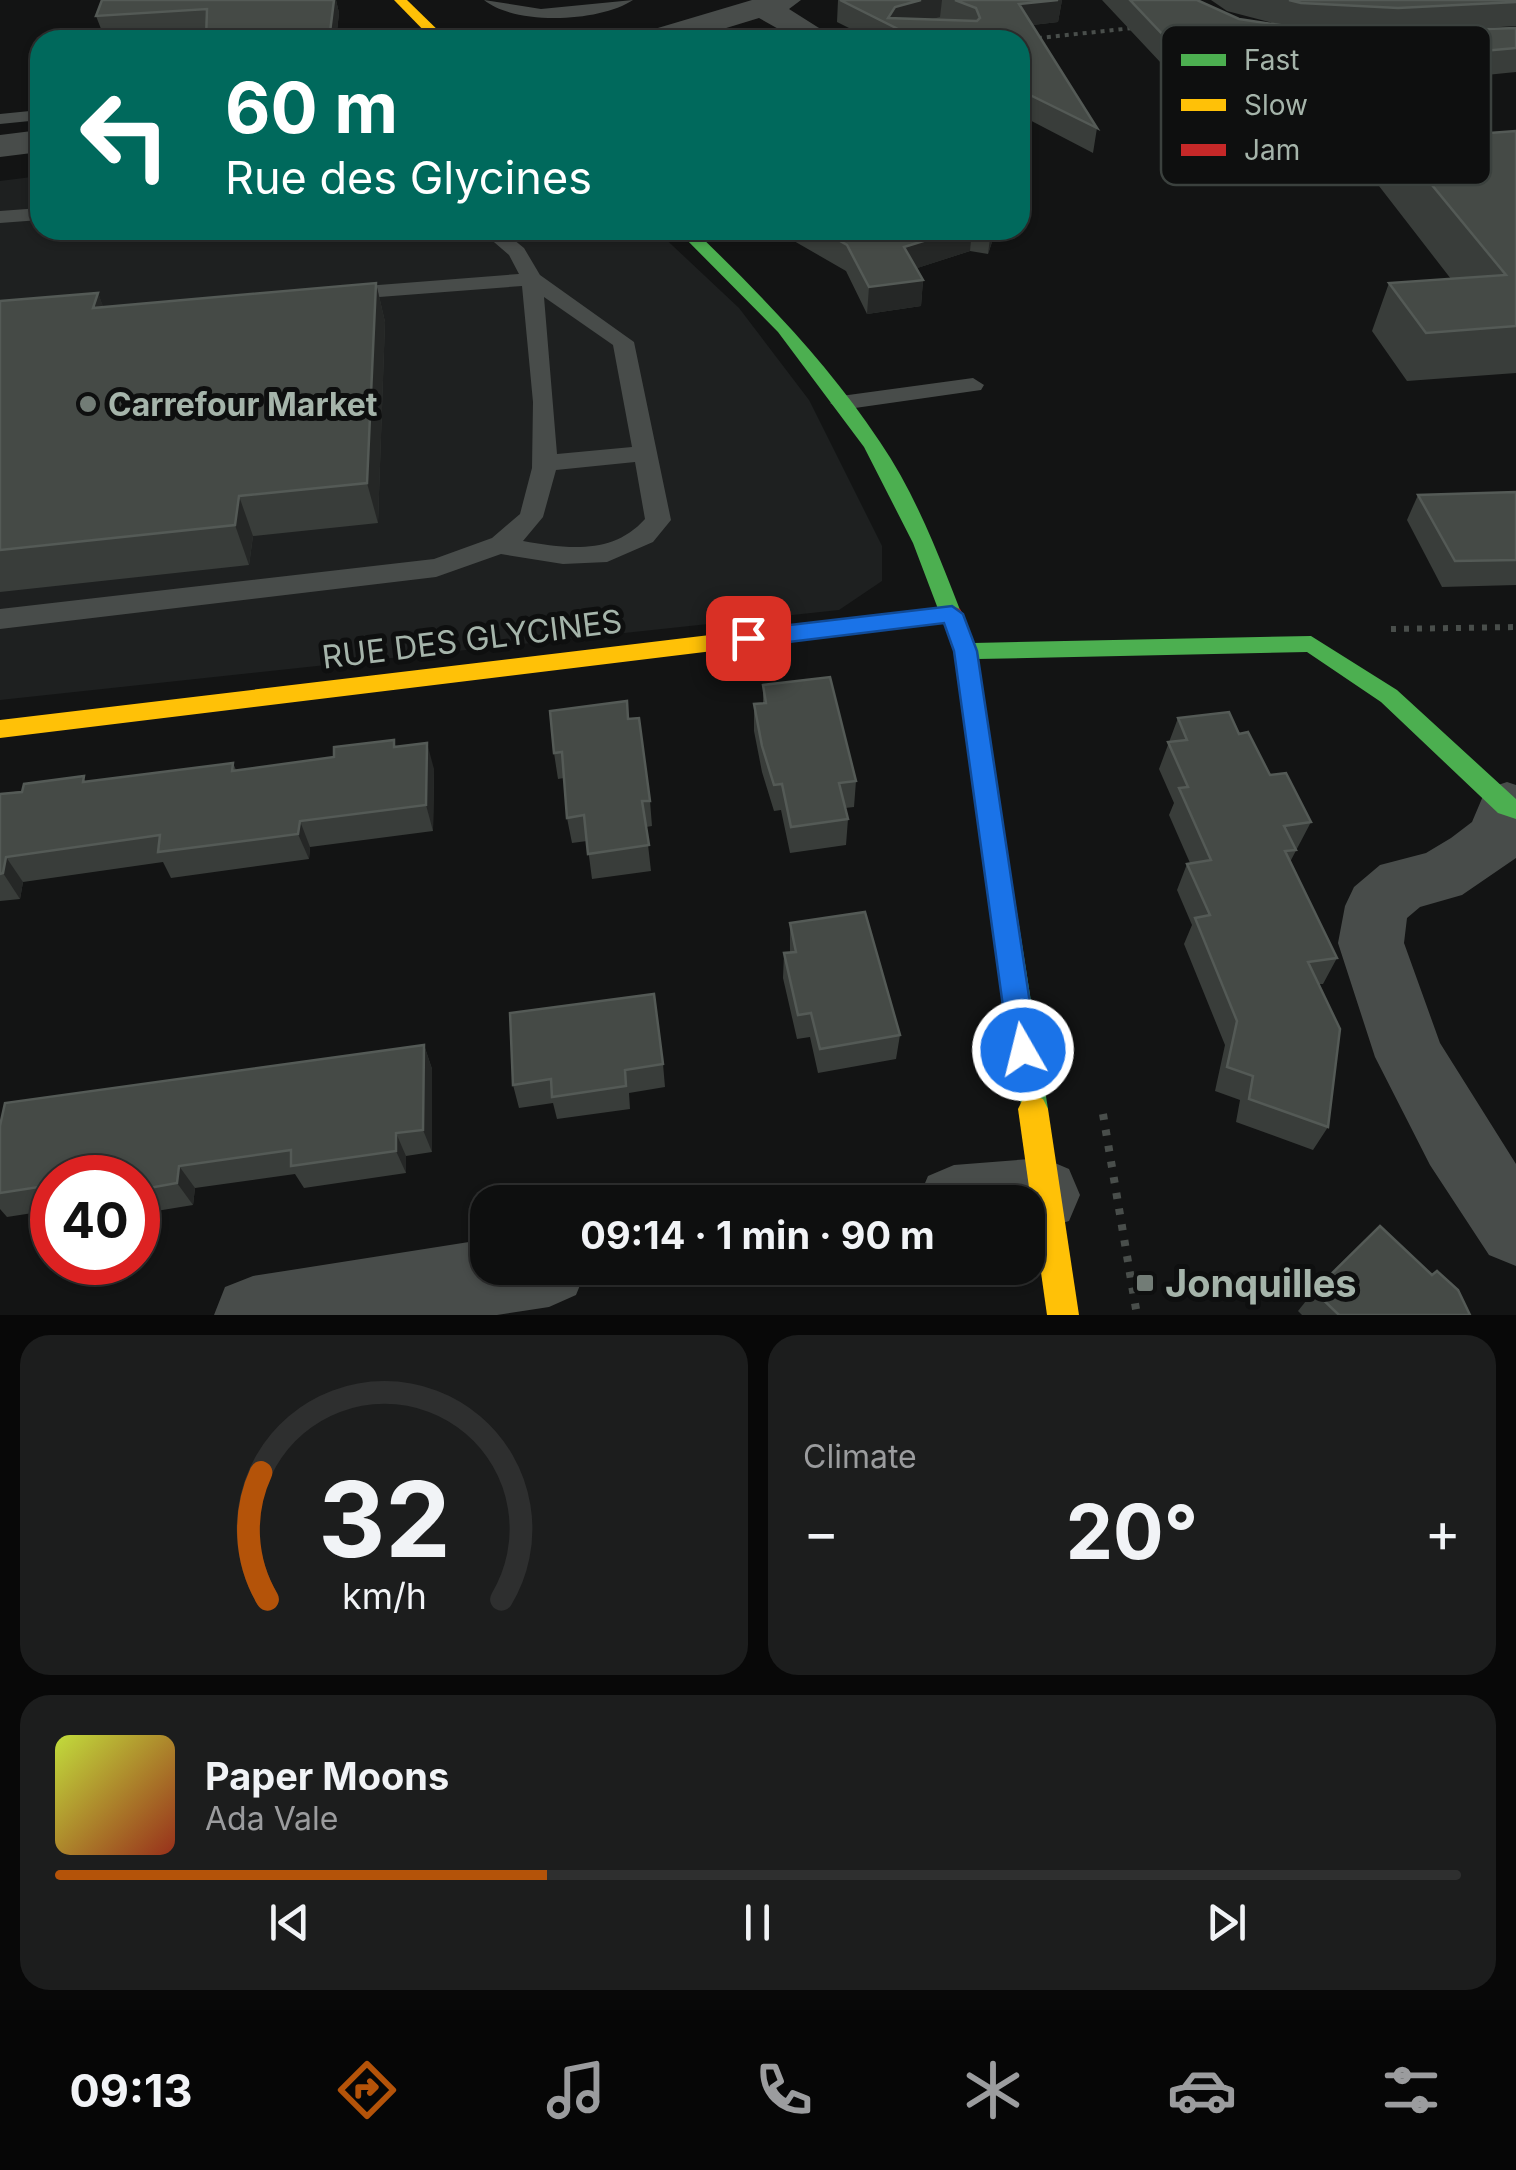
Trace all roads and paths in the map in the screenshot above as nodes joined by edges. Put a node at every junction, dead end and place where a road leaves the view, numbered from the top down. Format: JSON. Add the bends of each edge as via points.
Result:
{"nodes":[{"id":1,"x":400,"y":0,"type":"edge"},
{"id":2,"x":492,"y":0,"type":"edge"},
{"id":3,"x":626,"y":0,"type":"edge"},
{"id":4,"x":783,"y":14,"type":"edge"},
{"id":5,"x":549,"y":15,"type":"junction"},
{"id":6,"x":1138,"y":28,"type":"edge"},
{"id":7,"x":430,"y":30,"type":"edge"},
{"id":8,"x":543,"y":30,"type":"edge"},
{"id":9,"x":703,"y":30,"type":"edge"},
{"id":10,"x":1030,"y":39,"type":"edge"},
{"id":11,"x":30,"y":116,"type":"edge"},
{"id":12,"x":0,"y":120,"type":"edge"},
{"id":13,"x":30,"y":143,"type":"edge"},
{"id":14,"x":0,"y":146,"type":"edge"},
{"id":15,"x":30,"y":215,"type":"edge"},
{"id":16,"x":0,"y":217,"type":"edge"},
{"id":17,"x":502,"y":240,"type":"edge"},
{"id":18,"x":695,"y":240,"type":"edge"},
{"id":19,"x":532,"y":279,"type":"junction"},
{"id":20,"x":316,"y":296,"type":"edge"},
{"id":21,"x":973,"y":384,"type":"dead end"},
{"id":22,"x":841,"y":404,"type":"junction"},
{"id":23,"x":645,"y":453,"type":"junction"},
{"id":24,"x":548,"y":463,"type":"junction"},
{"id":25,"x":500,"y":545,"type":"junction"},
{"id":26,"x":952,"y":614,"type":"junction"},
{"id":27,"x":0,"y":619,"type":"edge"},
{"id":28,"x":1516,"y":627,"type":"edge"},
{"id":29,"x":1311,"y":644,"type":"junction"},
{"id":30,"x":965,"y":651,"type":"junction"},
{"id":31,"x":0,"y":729,"type":"edge"},
{"id":32,"x":1511,"y":808,"type":"edge"},
{"id":33,"x":1100,"y":1098,"type":"dead end"},
{"id":34,"x":1042,"y":1185,"type":"edge"},
{"id":35,"x":1045,"y":1207,"type":"edge"},
{"id":36,"x":1516,"y":1228,"type":"edge"},
{"id":37,"x":470,"y":1281,"type":"edge"},
{"id":38,"x":253,"y":1315,"type":"edge"},
{"id":39,"x":1063,"y":1315,"type":"edge"},
{"id":40,"x":1137,"y":1315,"type":"edge"}],
"edges":[{"from":1,"to":7,"type":"street"},
{"from":2,"to":5,"type":"lane"},
{"from":3,"to":5,"type":"lane"},
{"from":4,"to":9,"type":"street"},
{"from":5,"to":8,"type":"lane"},
{"from":6,"to":10,"type":"path"},
{"from":11,"to":12,"type":"lane"},
{"from":13,"to":14,"type":"street"},
{"from":15,"to":16,"type":"lane"},
{"from":17,"to":19,"type":"lane"},
{"from":18,"to":22,"type":"street","via":[[784,328]]},
{"from":19,"to":20,"type":"lane"},
{"from":19,"to":23,"type":"lane","via":[[624,342]]},
{"from":19,"to":24,"type":"lane"},
{"from":21,"to":22,"type":"lane"},
{"from":22,"to":26,"type":"street","via":[[873,445]]},
{"from":23,"to":24,"type":"lane"},
{"from":23,"to":25,"type":"lane","via":[[658,520],[646,537],[615,552],[552,557]]},
{"from":24,"to":25,"type":"lane","via":[[531,517]]},
{"from":25,"to":27,"type":"lane","via":[[436,568]]},
{"from":26,"to":30,"type":"street"},
{"from":26,"to":31,"type":"street","name":"RUE DES GLYCINES"},
{"from":28,"to":29,"type":"path","via":[[1394,628]]},
{"from":29,"to":30,"type":"street"},
{"from":29,"to":32,"type":"street","via":[[1370,682]]},
{"from":30,"to":34,"type":"street"},
{"from":32,"to":36,"type":"street","via":[[1499,836],[1486,846],[1440,876],[1402,884],[1377,906],[1371,943],[1410,1056]]},
{"from":33,"to":40,"type":"path"},
{"from":35,"to":39,"type":"street"},
{"from":37,"to":38,"type":"street"}]}
